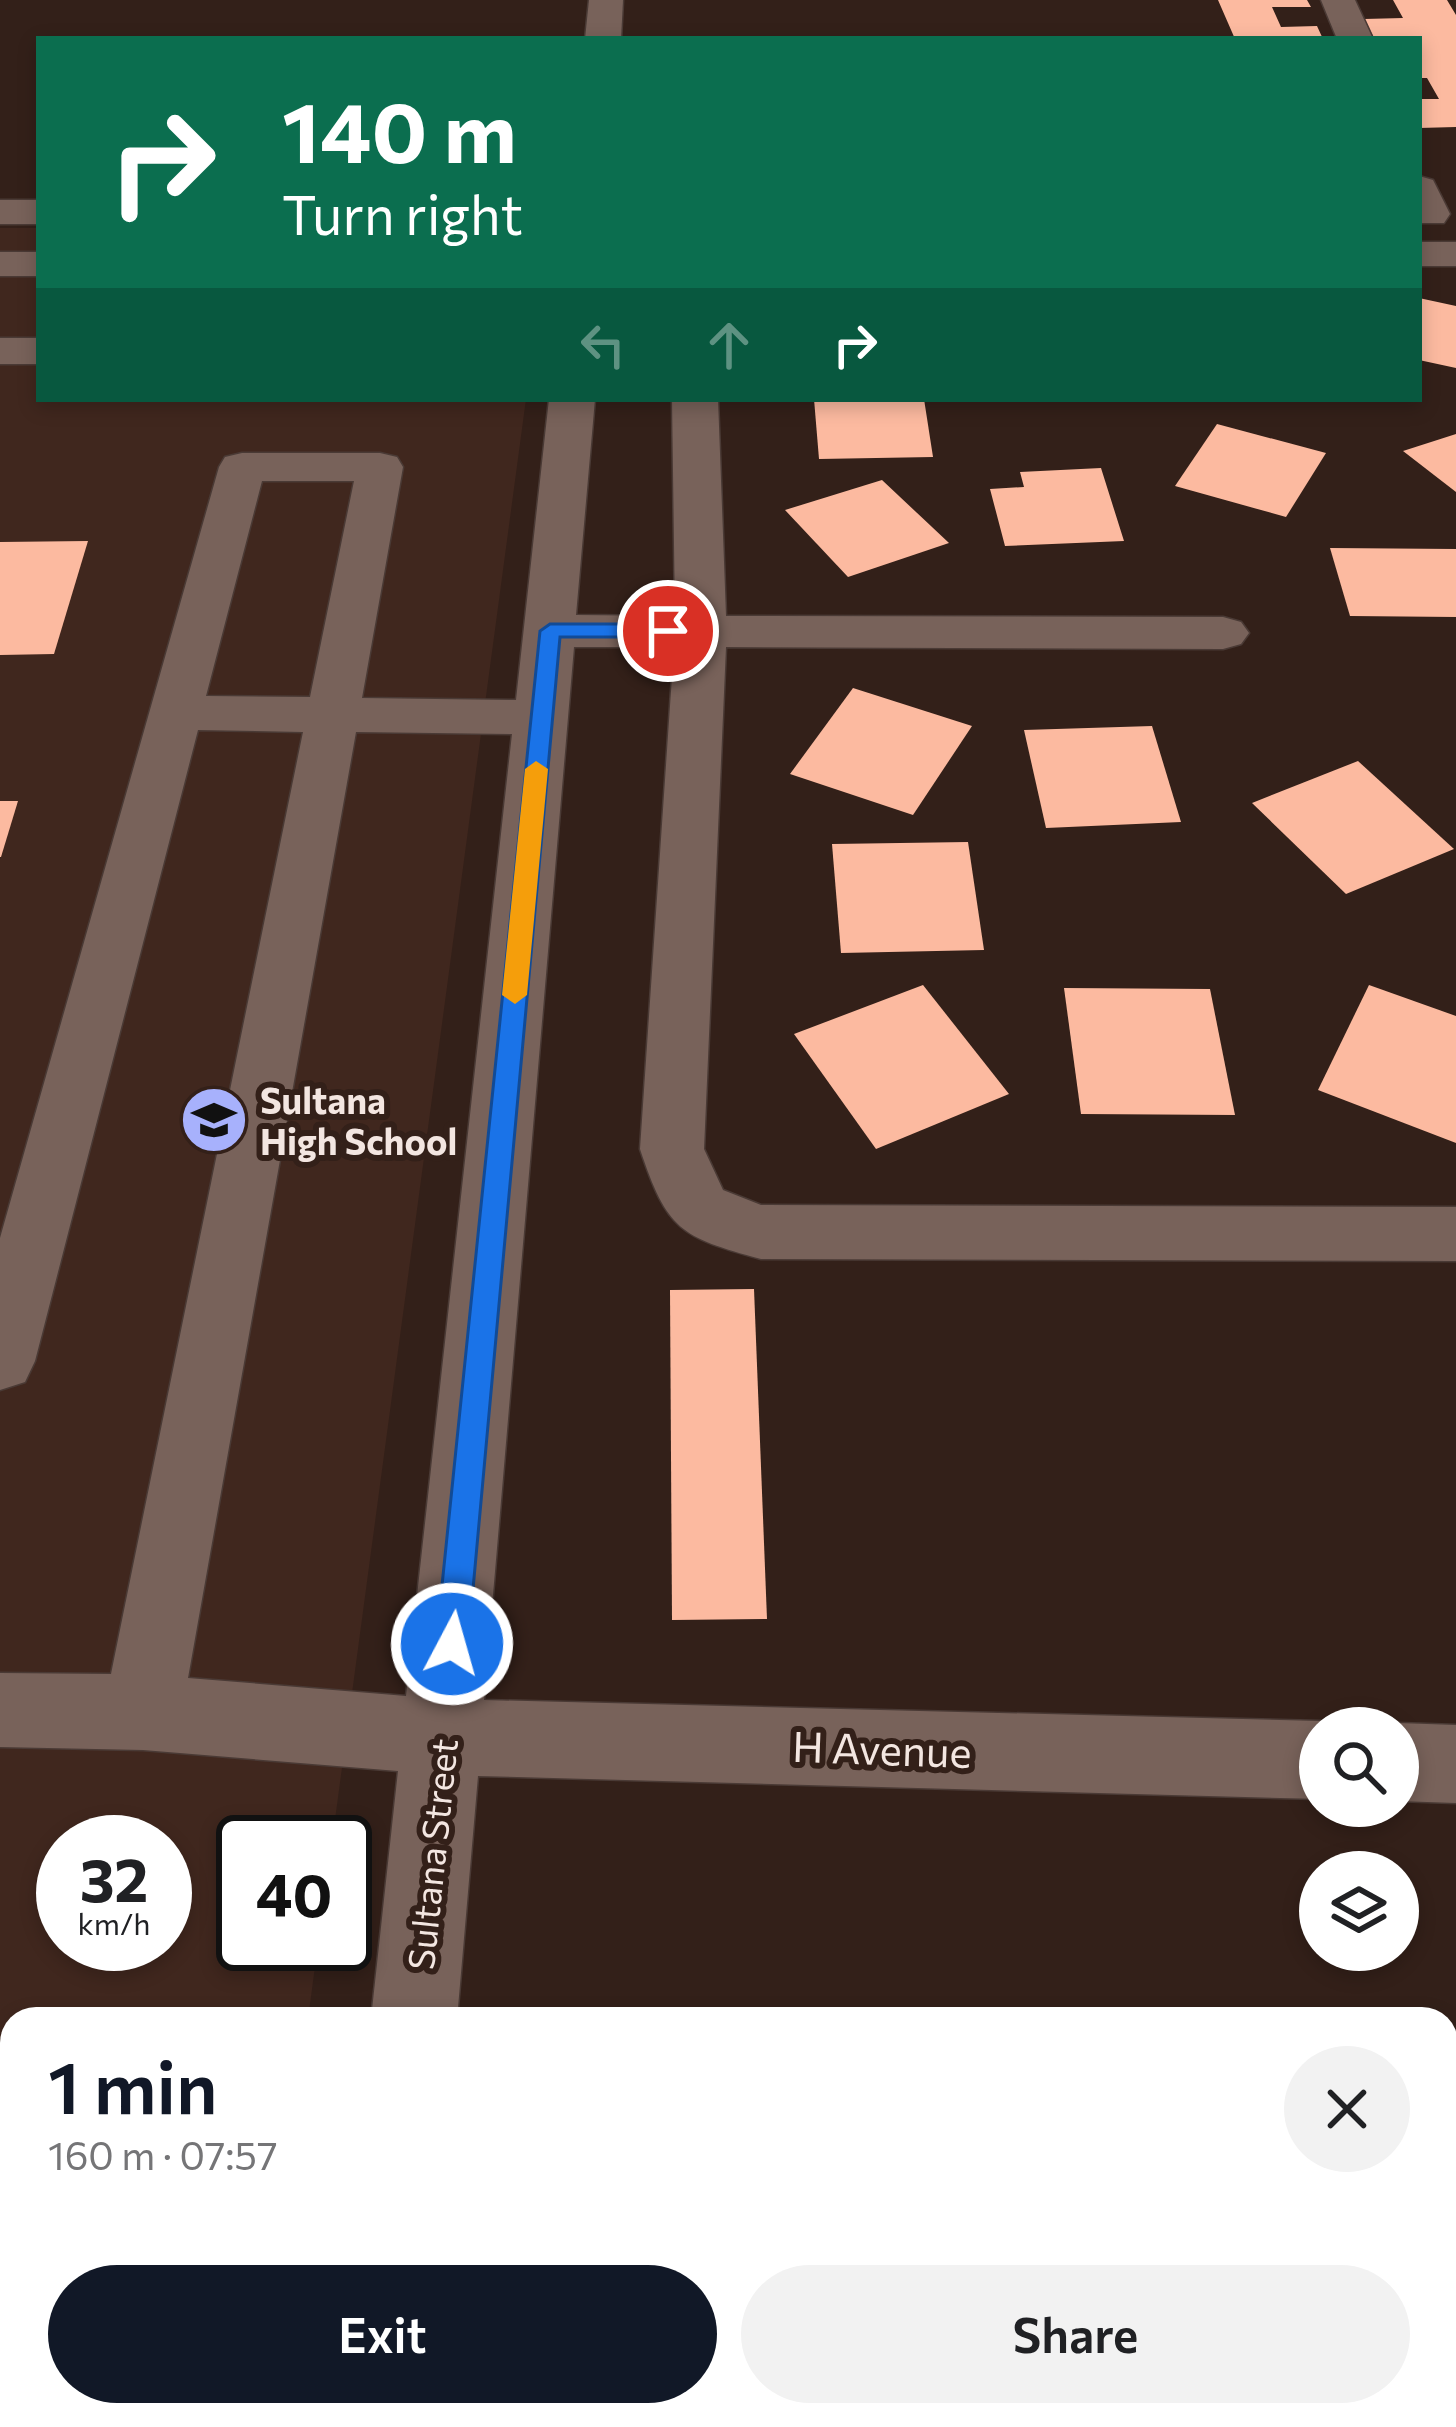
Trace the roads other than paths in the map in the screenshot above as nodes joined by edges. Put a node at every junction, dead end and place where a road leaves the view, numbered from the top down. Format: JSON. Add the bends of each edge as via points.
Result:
{"nodes":[{"id":1,"x":606,"y":0,"type":"edge"},
{"id":2,"x":1338,"y":0,"type":"edge"},
{"id":3,"x":603,"y":36,"type":"edge"},
{"id":4,"x":1354,"y":36,"type":"edge"},
{"id":5,"x":0,"y":212,"type":"edge"},
{"id":6,"x":36,"y":212,"type":"edge"},
{"id":7,"x":1422,"y":254,"type":"edge"},
{"id":8,"x":1456,"y":254,"type":"edge"},
{"id":9,"x":0,"y":264,"type":"edge"},
{"id":10,"x":36,"y":264,"type":"edge"},
{"id":11,"x":36,"y":350,"type":"edge"},
{"id":12,"x":0,"y":351,"type":"edge"},
{"id":13,"x":0,"y":391,"type":"edge"},
{"id":14,"x":36,"y":391,"type":"edge"},
{"id":15,"x":572,"y":402,"type":"edge"},
{"id":16,"x":694,"y":402,"type":"edge"},
{"id":17,"x":550,"y":631,"type":"junction"},
{"id":18,"x":701,"y":631,"type":"junction"},
{"id":19,"x":1223,"y":633,"type":"dead end"},
{"id":20,"x":176,"y":713,"type":"junction"},
{"id":21,"x":331,"y":716,"type":"junction"},
{"id":22,"x":542,"y":717,"type":"junction"},
{"id":23,"x":1456,"y":1234,"type":"edge"},
{"id":24,"x":0,"y":1361,"type":"edge"},
{"id":25,"x":0,"y":1710,"type":"edge"},
{"id":26,"x":143,"y":1712,"type":"junction"},
{"id":27,"x":443,"y":1736,"type":"junction"},
{"id":28,"x":1299,"y":1759,"type":"edge"},
{"id":29,"x":1419,"y":1763,"type":"edge"},
{"id":30,"x":1456,"y":1764,"type":"edge"},
{"id":31,"x":415,"y":2007,"type":"edge"}],
"edges":[{"from":1,"to":3,"type":"street"},
{"from":2,"to":4,"type":"street"},
{"from":5,"to":6,"type":"street"},
{"from":7,"to":8,"type":"street"},
{"from":9,"to":10,"type":"street"},
{"from":11,"to":12,"type":"street"},
{"from":13,"to":14,"type":"street"},
{"from":15,"to":17,"type":"street","name":"Sultana Street"},
{"from":16,"to":18,"type":"street"},
{"from":17,"to":18,"type":"street"},
{"from":17,"to":22,"type":"street","name":"Sultana Street"},
{"from":18,"to":19,"type":"street"},
{"from":18,"to":23,"type":"street","via":[[673,1149],[689,1200],[711,1219],[761,1232]]},
{"from":20,"to":21,"type":"street"},
{"from":20,"to":21,"type":"street","via":[[242,467],[380,467]]},
{"from":20,"to":24,"type":"street"},
{"from":21,"to":22,"type":"street"},
{"from":21,"to":26,"type":"street"},
{"from":22,"to":27,"type":"street","name":"Sultana Street"},
{"from":25,"to":26,"type":"street","name":"H Avenue"},
{"from":26,"to":27,"type":"street","name":"H Avenue"},
{"from":27,"to":28,"type":"street","name":"H Avenue"},
{"from":27,"to":31,"type":"street","name":"Sultana Street"},
{"from":29,"to":30,"type":"street"}]}
